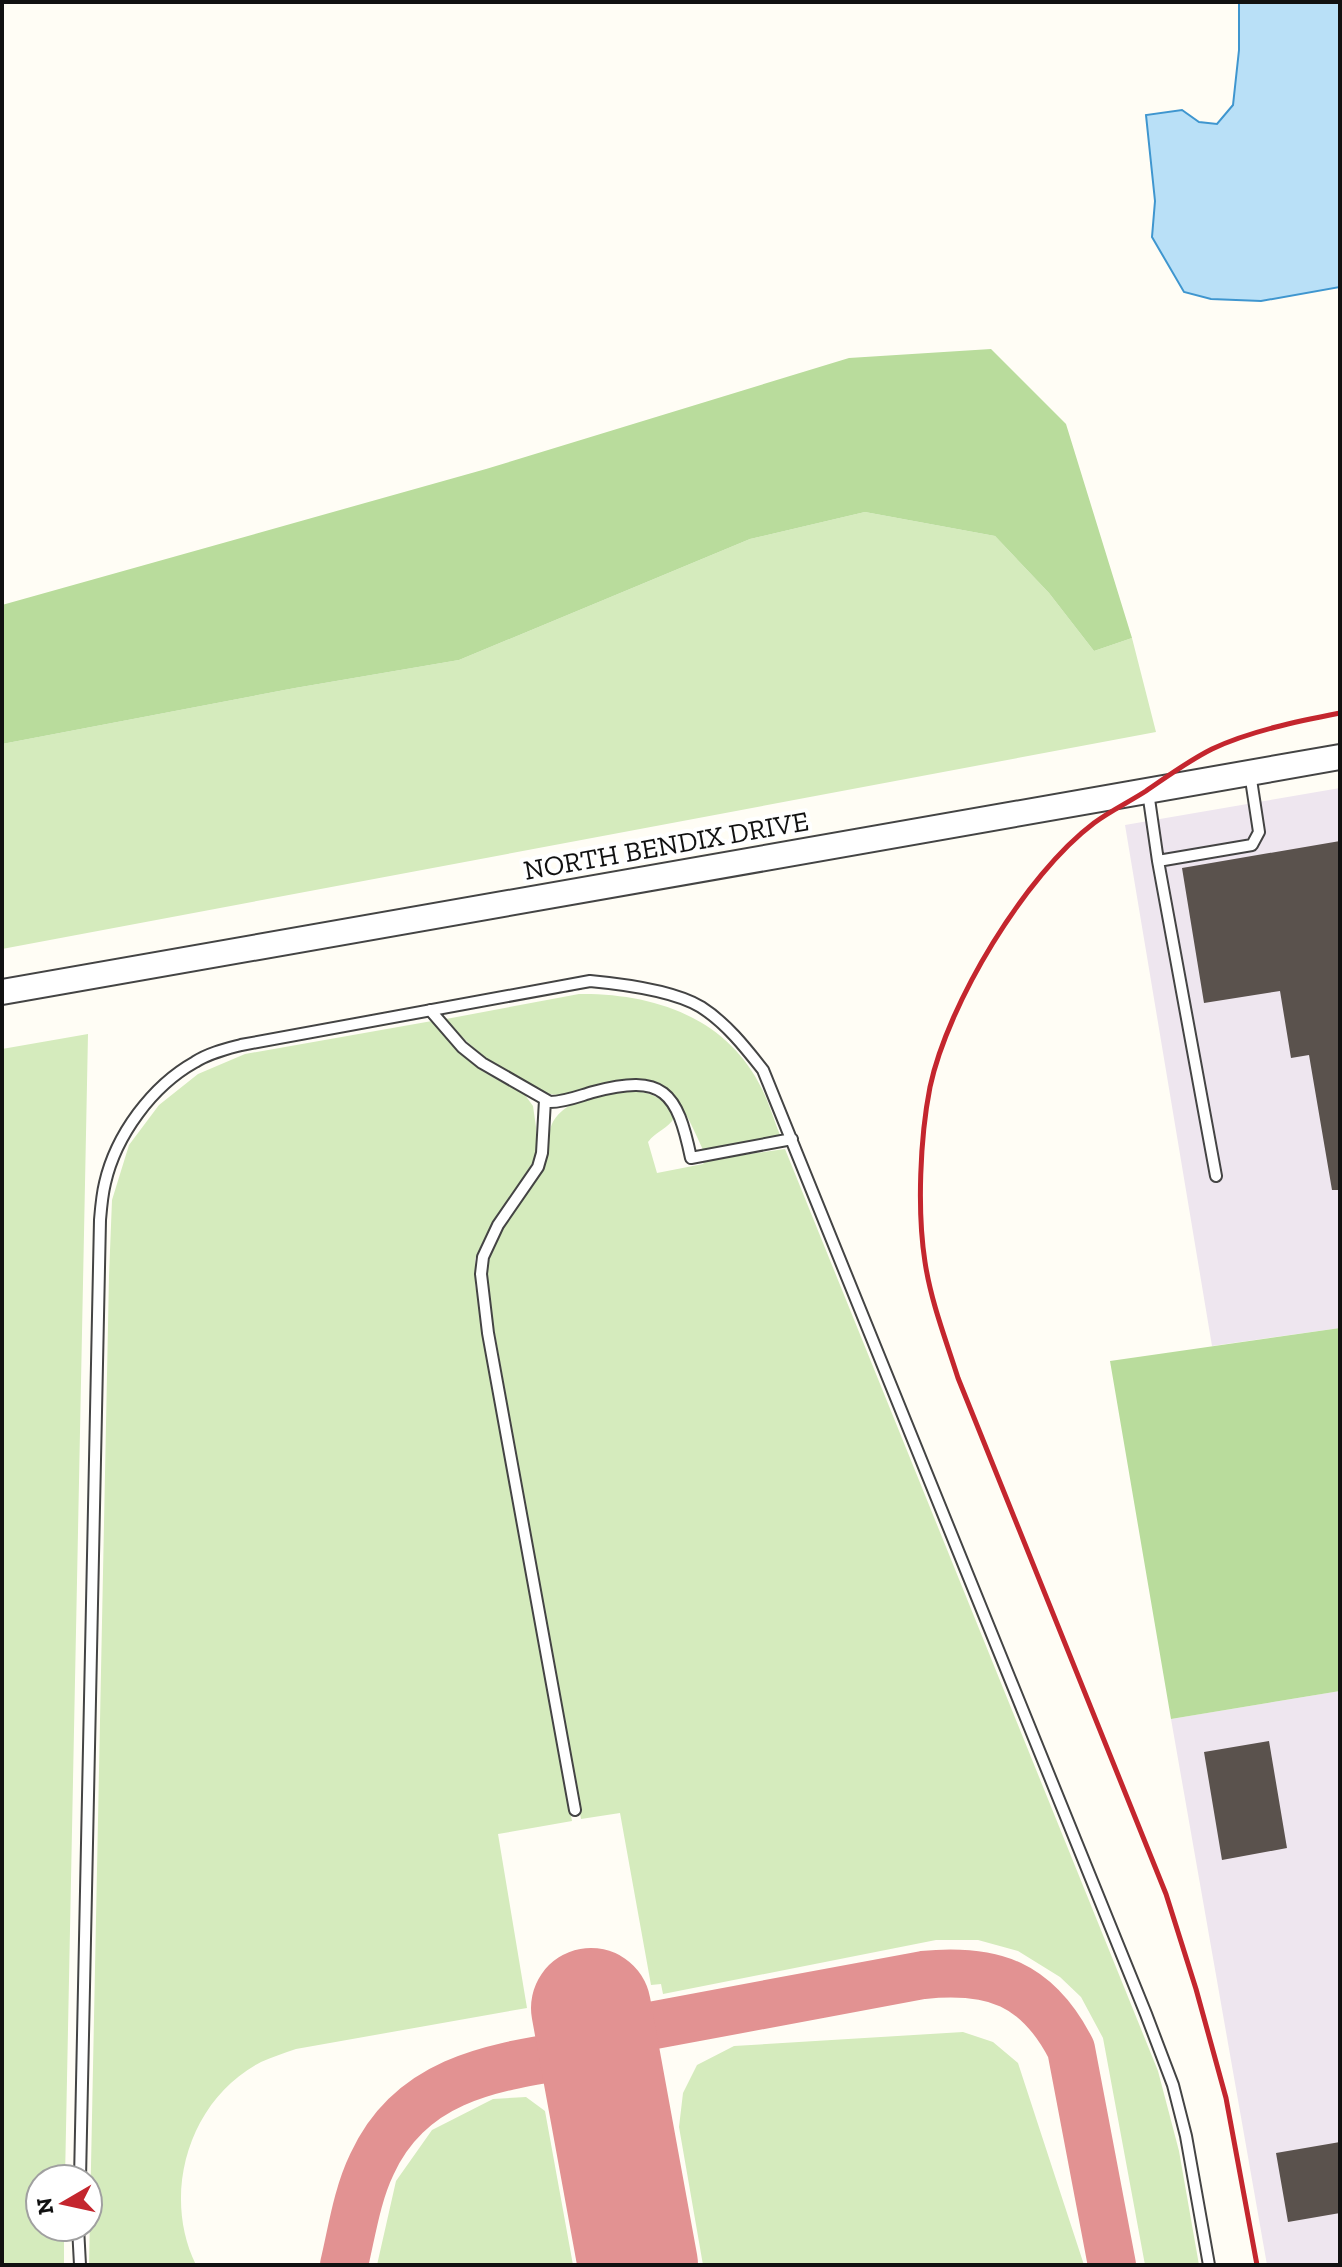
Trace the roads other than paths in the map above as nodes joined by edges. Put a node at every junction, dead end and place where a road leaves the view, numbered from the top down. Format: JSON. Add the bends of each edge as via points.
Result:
{"nodes":[{"id":1,"x":1340,"y":757,"type":"edge"},
{"id":2,"x":1250,"y":773,"type":"junction"},
{"id":3,"x":1147,"y":790,"type":"junction"},
{"id":4,"x":1158,"y":861,"type":"junction"},
{"id":5,"x":2,"y":992,"type":"edge"},
{"id":6,"x":430,"y":1010,"type":"junction"},
{"id":7,"x":545,"y":1100,"type":"junction"},
{"id":8,"x":792,"y":1139,"type":"junction"},
{"id":9,"x":1216,"y":1176,"type":"dead end"},
{"id":10,"x":575,"y":1810,"type":"dead end"},
{"id":11,"x":80,"y":2163,"type":"edge"},
{"id":12,"x":79,"y":2243,"type":"edge"},
{"id":13,"x":80,"y":2265,"type":"edge"},
{"id":14,"x":1209,"y":2265,"type":"edge"}],
"edges":[{"from":1,"to":2,"type":"street","name":"NORTH BENDIX DRIVE"},
{"from":2,"to":3,"type":"street","name":"NORTH BENDIX DRIVE"},
{"from":2,"to":4,"type":"lane","via":[[1259,832],[1252,845]]},
{"from":3,"to":4,"type":"lane"},
{"from":3,"to":5,"type":"street","name":"NORTH BENDIX DRIVE"},
{"from":4,"to":9,"type":"lane"},
{"from":6,"to":7,"type":"lane","via":[[482,1063]]},
{"from":6,"to":8,"type":"lane","via":[[590,981],[640,986],[699,1006],[737,1037],[763,1070]]},
{"from":6,"to":11,"type":"lane","via":[[241,1045],[194,1062],[152,1096],[122,1139],[105,1182],[100,1220]]},
{"from":7,"to":8,"type":"lane","via":[[561,1102],[622,1085],[653,1087],[679,1111],[691,1158]]},
{"from":7,"to":10,"type":"lane","via":[[538,1167],[488,1240],[481,1274]]},
{"from":8,"to":14,"type":"lane","via":[[1173,2085]]},
{"from":12,"to":13,"type":"lane"}]}
